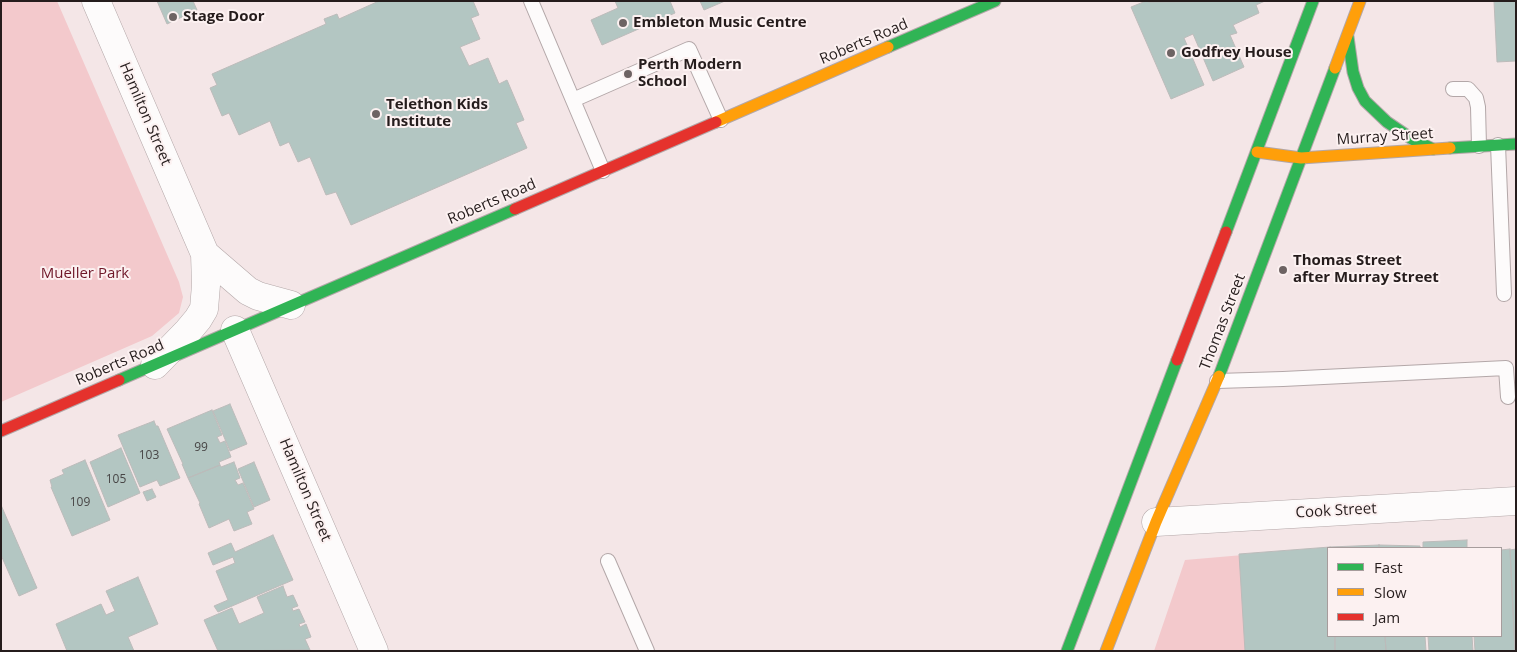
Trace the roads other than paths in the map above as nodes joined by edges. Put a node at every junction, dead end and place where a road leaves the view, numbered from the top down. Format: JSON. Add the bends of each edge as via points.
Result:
{"nodes":[{"id":1,"x":96,"y":1,"type":"edge"},
{"id":2,"x":531,"y":1,"type":"edge"},
{"id":3,"x":995,"y":1,"type":"edge"},
{"id":4,"x":1313,"y":1,"type":"edge"},
{"id":5,"x":1360,"y":1,"type":"edge"},
{"id":6,"x":1348,"y":32,"type":"junction"},
{"id":7,"x":1453,"y":89,"type":"dead end"},
{"id":8,"x":573,"y":100,"type":"junction"},
{"id":9,"x":721,"y":120,"type":"junction"},
{"id":10,"x":1516,"y":144,"type":"edge"},
{"id":11,"x":1498,"y":145,"type":"junction"},
{"id":12,"x":1479,"y":146,"type":"junction"},
{"id":13,"x":1433,"y":149,"type":"junction"},
{"id":14,"x":1257,"y":152,"type":"junction"},
{"id":15,"x":1301,"y":158,"type":"junction"},
{"id":16,"x":603,"y":171,"type":"junction"},
{"id":17,"x":205,"y":254,"type":"junction"},
{"id":18,"x":1504,"y":294,"type":"dead end"},
{"id":19,"x":291,"y":305,"type":"junction"},
{"id":20,"x":235,"y":330,"type":"junction"},
{"id":21,"x":155,"y":365,"type":"junction"},
{"id":22,"x":1217,"y":381,"type":"junction"},
{"id":23,"x":1508,"y":397,"type":"dead end"},
{"id":24,"x":1,"y":431,"type":"edge"},
{"id":25,"x":1516,"y":501,"type":"edge"},
{"id":26,"x":1156,"y":522,"type":"junction"},
{"id":27,"x":608,"y":561,"type":"dead end"},
{"id":28,"x":374,"y":651,"type":"edge"},
{"id":29,"x":647,"y":651,"type":"edge"},
{"id":30,"x":1067,"y":651,"type":"edge"},
{"id":31,"x":1106,"y":651,"type":"edge"}],
"edges":[{"from":1,"to":17,"type":"street","name":"Hamilton Street"},
{"from":2,"to":8,"type":"lane"},
{"from":3,"to":9,"type":"main road","name":"Roberts Road"},
{"from":4,"to":14,"type":"main road","name":"Thomas Street"},
{"from":5,"to":6,"type":"main road","name":"Thomas Street"},
{"from":6,"to":13,"type":"main road","via":[[1353,72],[1365,101],[1412,140]]},
{"from":6,"to":15,"type":"main road","name":"Thomas Street"},
{"from":7,"to":12,"type":"lane","via":[[1468,89],[1476,98]]},
{"from":8,"to":9,"type":"lane","via":[[689,49]]},
{"from":8,"to":16,"type":"lane"},
{"from":9,"to":16,"type":"main road","name":"Roberts Road"},
{"from":10,"to":11,"type":"main road","name":"Murray Street"},
{"from":11,"to":12,"type":"main road","name":"Murray Street"},
{"from":11,"to":18,"type":"lane"},
{"from":12,"to":13,"type":"main road","name":"Murray Street"},
{"from":13,"to":15,"type":"main road","name":"Murray Street"},
{"from":14,"to":15,"type":"main road","name":"Murray Street"},
{"from":14,"to":30,"type":"main road","name":"Thomas Street"},
{"from":15,"to":22,"type":"main road","name":"Thomas Street"},
{"from":16,"to":19,"type":"main road","name":"Roberts Road"},
{"from":17,"to":19,"type":"street","name":"Hamilton Street","via":[[248,291]]},
{"from":17,"to":21,"type":"street","name":"Hamilton Street","via":[[204,309]]},
{"from":19,"to":20,"type":"main road","name":"Roberts Road"},
{"from":20,"to":21,"type":"main road","name":"Roberts Road"},
{"from":20,"to":28,"type":"street","name":"Hamilton Street"},
{"from":21,"to":24,"type":"main road","name":"Roberts Road"},
{"from":22,"to":23,"type":"lane","via":[[1506,368]]},
{"from":22,"to":26,"type":"main road","name":"Thomas Street"},
{"from":25,"to":26,"type":"street","name":"Cook Street"},
{"from":26,"to":31,"type":"main road","name":"Thomas Street"},
{"from":27,"to":29,"type":"lane"}]}
